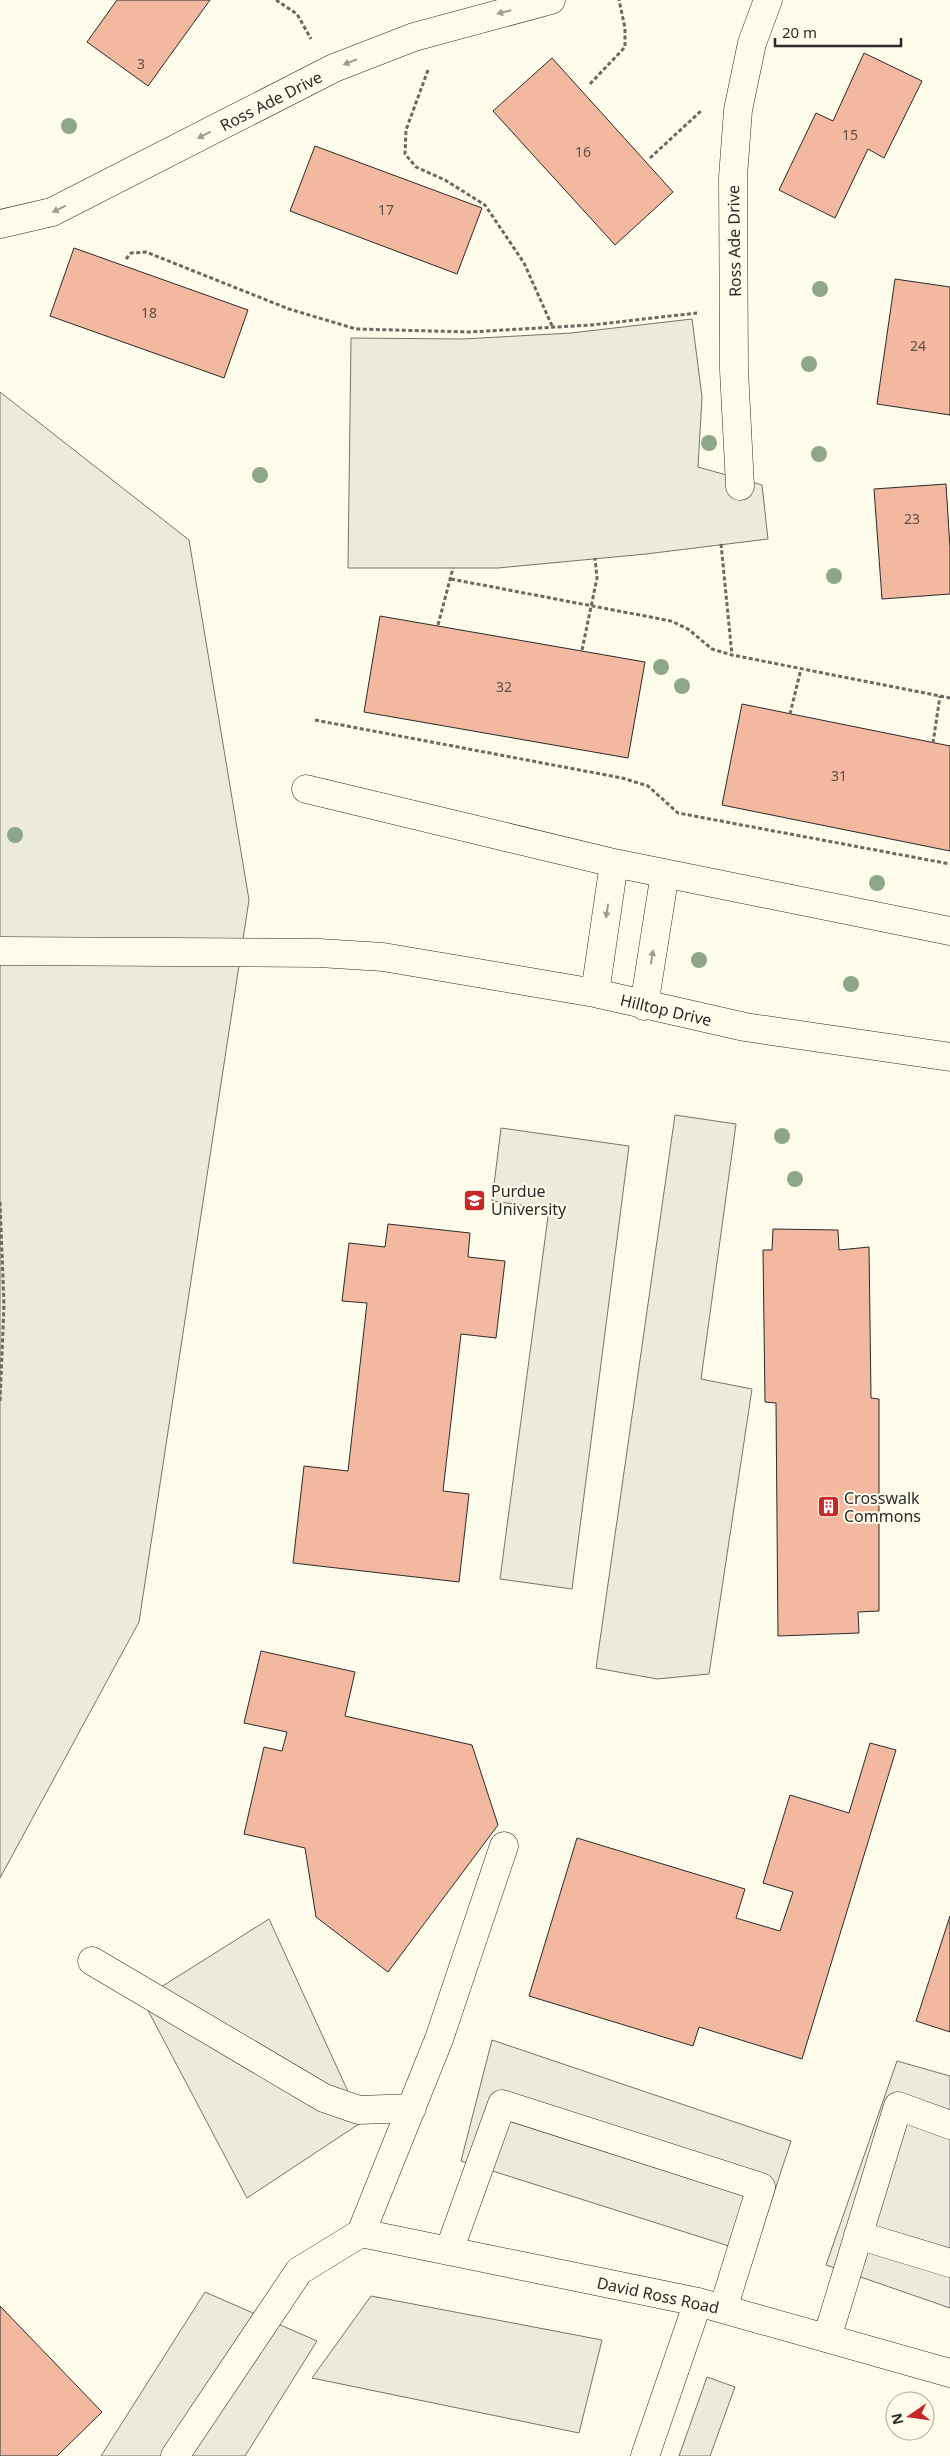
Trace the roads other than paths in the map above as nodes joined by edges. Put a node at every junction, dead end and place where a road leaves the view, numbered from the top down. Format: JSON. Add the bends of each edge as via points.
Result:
{"nodes":[{"id":1,"x":551,"y":0,"type":"edge"},
{"id":2,"x":768,"y":0,"type":"edge"},
{"id":3,"x":0,"y":224,"type":"edge"},
{"id":4,"x":740,"y":486,"type":"dead end"},
{"id":5,"x":306,"y":789,"type":"dead end"},
{"id":6,"x":614,"y":863,"type":"junction"},
{"id":7,"x":665,"y":873,"type":"junction"},
{"id":8,"x":950,"y":931,"type":"edge"},
{"id":9,"x":0,"y":951,"type":"edge"},
{"id":10,"x":595,"y":993,"type":"junction"},
{"id":11,"x":644,"y":1006,"type":"junction"},
{"id":12,"x":950,"y":1057,"type":"edge"},
{"id":13,"x":504,"y":1846,"type":"dead end"},
{"id":14,"x":92,"y":1961,"type":"dead end"},
{"id":15,"x":412,"y":2108,"type":"junction"},
{"id":16,"x":950,"y":2125,"type":"edge"},
{"id":17,"x":361,"y":2233,"type":"junction"},
{"id":18,"x":858,"y":2235,"type":"junction"},
{"id":19,"x":449,"y":2251,"type":"junction"},
{"id":20,"x":950,"y":2263,"type":"edge"},
{"id":21,"x":711,"y":2306,"type":"junction"},
{"id":22,"x":827,"y":2338,"type":"junction"},
{"id":23,"x":950,"y":2373,"type":"edge"},
{"id":24,"x":175,"y":2456,"type":"edge"},
{"id":25,"x":645,"y":2456,"type":"edge"}],
"edges":[{"from":1,"to":3,"type":"street","name":"Ross Ade Drive","one_way":true,"via":[[414,37],[334,68],[52,212]]},
{"from":2,"to":4,"type":"street","name":"Ross Ade Drive","via":[[752,43],[738,110],[733,177],[734,370]]},
{"from":5,"to":6,"type":"street"},
{"from":6,"to":7,"type":"street"},
{"from":6,"to":10,"type":"street","one_way":true},
{"from":7,"to":8,"type":"street"},
{"from":11,"to":7,"type":"street","one_way":true},
{"from":9,"to":10,"type":"street","name":"Hilltop Drive","via":[[319,953],[383,957]]},
{"from":10,"to":11,"type":"street","name":"Hilltop Drive"},
{"from":11,"to":12,"type":"street","name":"Hilltop Drive","via":[[745,1027]]},
{"from":13,"to":15,"type":"street","via":[[439,2039]]},
{"from":14,"to":15,"type":"street","via":[[324,2098],[359,2110]]},
{"from":15,"to":17,"type":"street"},
{"from":16,"to":18,"type":"street","via":[[898,2106]]},
{"from":17,"to":19,"type":"street","name":"David Ross Road"},
{"from":17,"to":24,"type":"street","via":[[299,2271]]},
{"from":18,"to":20,"type":"street"},
{"from":18,"to":22,"type":"street"},
{"from":19,"to":21,"type":"street","name":"David Ross Road"},
{"from":19,"to":21,"type":"street","via":[[502,2104],[761,2186]]},
{"from":21,"to":22,"type":"street","name":"David Ross Road"},
{"from":21,"to":25,"type":"street"},
{"from":22,"to":23,"type":"street","name":"David Ross Road"}]}
